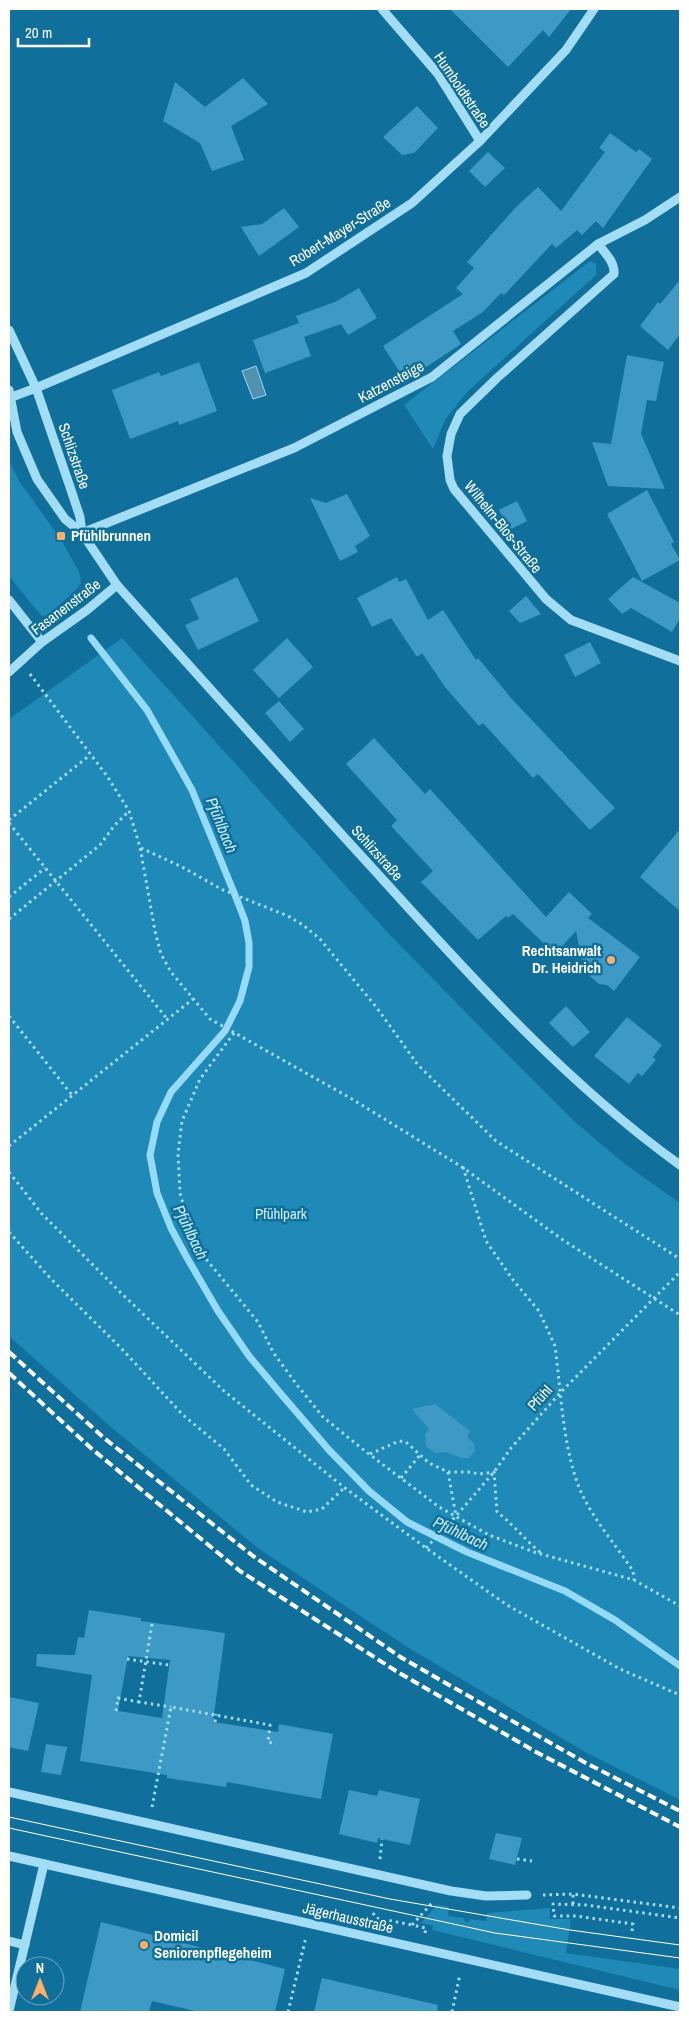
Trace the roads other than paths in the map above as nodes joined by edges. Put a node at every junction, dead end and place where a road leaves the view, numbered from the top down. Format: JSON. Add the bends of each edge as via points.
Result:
{"nodes":[{"id":1,"x":382,"y":9,"type":"edge"},
{"id":2,"x":594,"y":9,"type":"edge"},
{"id":3,"x":480,"y":141,"type":"junction"},
{"id":4,"x":680,"y":197,"type":"edge"},
{"id":5,"x":598,"y":244,"type":"junction"},
{"id":6,"x":9,"y":330,"type":"edge"},
{"id":7,"x":36,"y":388,"type":"junction"},
{"id":8,"x":9,"y":390,"type":"edge"},
{"id":9,"x":9,"y":398,"type":"edge"},
{"id":10,"x":82,"y":533,"type":"junction"},
{"id":11,"x":117,"y":585,"type":"junction"},
{"id":12,"x":9,"y":600,"type":"edge"},
{"id":13,"x":42,"y":642,"type":"junction"},
{"id":14,"x":680,"y":661,"type":"edge"},
{"id":15,"x":9,"y":672,"type":"edge"},
{"id":16,"x":680,"y":1165,"type":"edge"},
{"id":17,"x":9,"y":1792,"type":"edge"},
{"id":18,"x":9,"y":1856,"type":"edge"},
{"id":19,"x":44,"y":1864,"type":"junction"},
{"id":20,"x":527,"y":1895,"type":"road end"},
{"id":21,"x":9,"y":1941,"type":"edge"},
{"id":22,"x":24,"y":1945,"type":"junction"},
{"id":23,"x":680,"y":2007,"type":"edge"},
{"id":24,"x":9,"y":2011,"type":"edge"}],
"edges":[{"from":1,"to":3,"type":"street","name":"Humboldtstraße","via":[[438,74]]},
{"from":2,"to":3,"type":"street","name":"Robert-Mayer-Straße","via":[[566,50]]},
{"from":3,"to":7,"type":"street","name":"Robert-Mayer-Straße","via":[[412,203],[306,273]]},
{"from":4,"to":5,"type":"street","name":"Katzensteige"},
{"from":5,"to":10,"type":"street","name":"Katzensteige","via":[[432,377],[294,448]]},
{"from":5,"to":14,"type":"street","name":"Wilhelm-Blos-Straße","via":[[610,259],[614,274],[460,414],[448,446],[450,480],[454,489],[546,599],[571,620]]},
{"from":6,"to":7,"type":"street","name":"Schlizstraße"},
{"from":7,"to":9,"type":"street","name":"Robert-Mayer-Straße"},
{"from":7,"to":10,"type":"street","name":"Schlizstraße","via":[[80,517]]},
{"from":8,"to":9,"type":"street","name":"Schlizstraße"},
{"from":9,"to":10,"type":"street","name":"Schlizstraße","via":[[17,432],[37,479],[65,519]]},
{"from":10,"to":11,"type":"street","name":"Schlizstraße"},
{"from":11,"to":13,"type":"street","name":"Fasanenstraße"},
{"from":11,"to":16,"type":"street","name":"Schlizstraße","via":[[514,1020],[640,1136]]},
{"from":12,"to":13,"type":"street"},
{"from":13,"to":15,"type":"street","name":"Fasanenstraße"},
{"from":17,"to":20,"type":"street","via":[[428,1886],[486,1896]]},
{"from":18,"to":19,"type":"street","name":"Jägerhausstraße"},
{"from":19,"to":22,"type":"street"},
{"from":19,"to":23,"type":"street","name":"Jägerhausstraße"},
{"from":21,"to":22,"type":"street"},
{"from":22,"to":24,"type":"street"}]}
